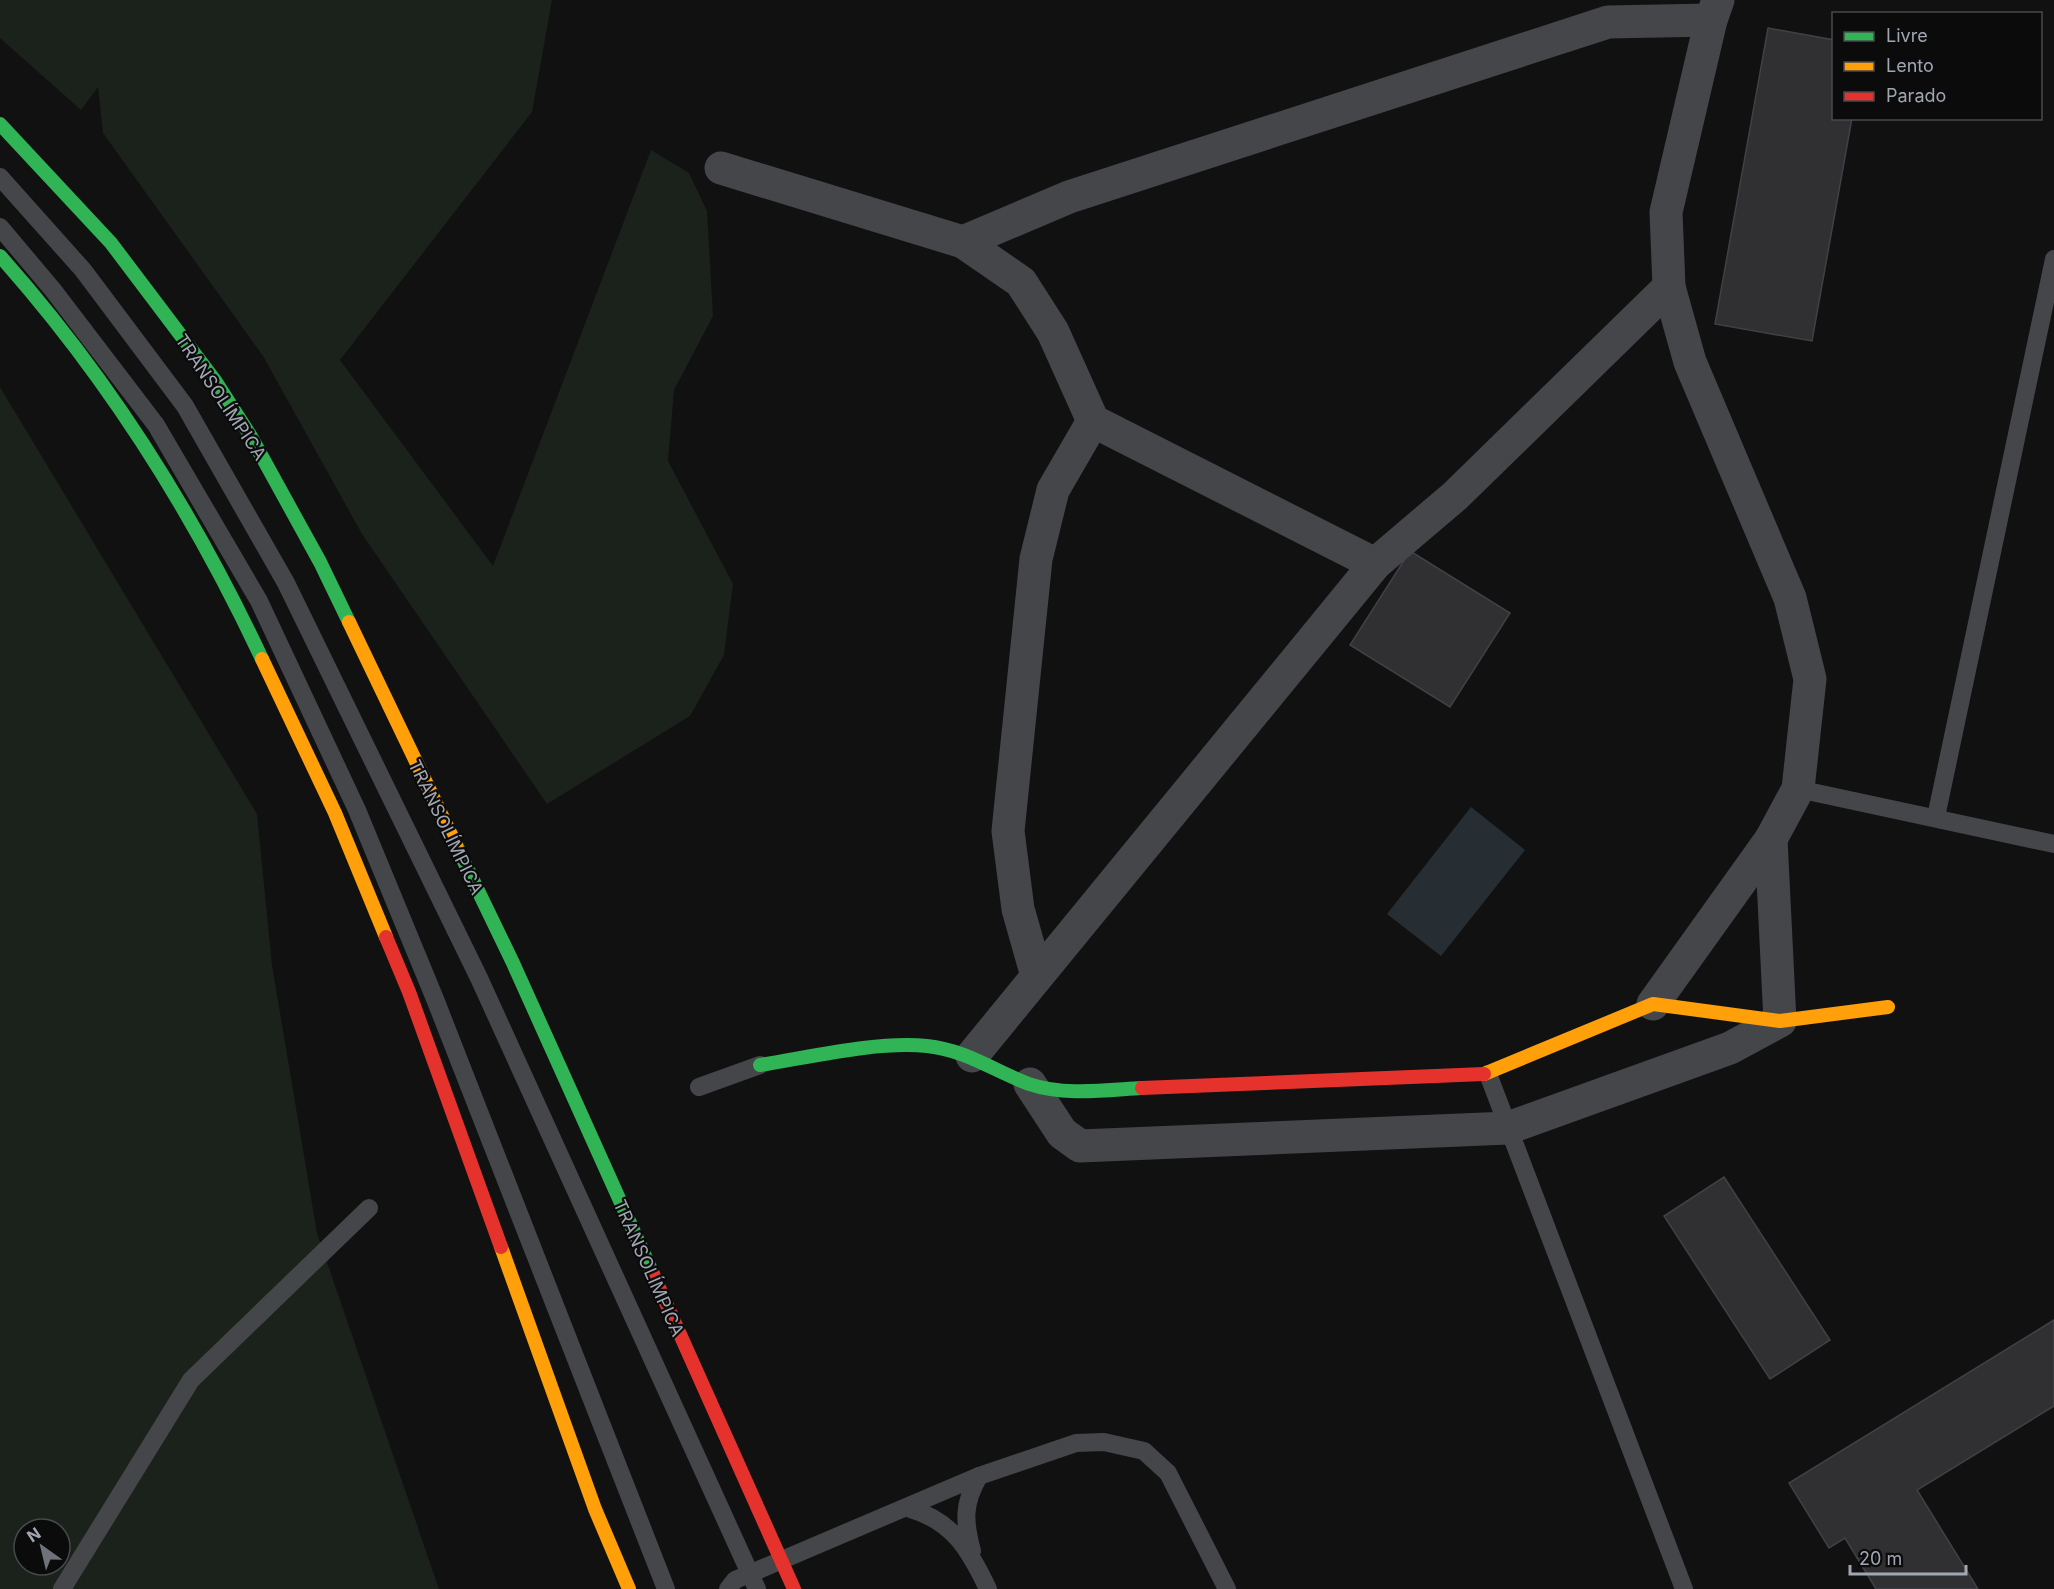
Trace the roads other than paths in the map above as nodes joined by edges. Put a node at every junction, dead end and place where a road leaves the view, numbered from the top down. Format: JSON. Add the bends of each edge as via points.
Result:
{"nodes":[{"id":1,"x":1659,"y":10,"type":"edge"},
{"id":2,"x":1714,"y":10,"type":"edge"},
{"id":3,"x":0,"y":124,"type":"edge"},
{"id":4,"x":721,"y":168,"type":"dead end"},
{"id":5,"x":0,"y":177,"type":"edge"},
{"id":6,"x":0,"y":227,"type":"edge"},
{"id":7,"x":963,"y":242,"type":"junction"},
{"id":8,"x":0,"y":256,"type":"edge"},
{"id":9,"x":2054,"y":259,"type":"edge"},
{"id":10,"x":1669,"y":287,"type":"junction"},
{"id":11,"x":1093,"y":420,"type":"junction"},
{"id":12,"x":1375,"y":564,"type":"junction"},
{"id":13,"x":1798,"y":789,"type":"junction"},
{"id":14,"x":1936,"y":817,"type":"junction"},
{"id":15,"x":1771,"y":839,"type":"junction"},
{"id":16,"x":2054,"y":844,"type":"edge"},
{"id":17,"x":1037,"y":976,"type":"junction"},
{"id":18,"x":1653,"y":1004,"type":"junction"},
{"id":19,"x":1888,"y":1007,"type":"dead end"},
{"id":20,"x":1780,"y":1021,"type":"junction"},
{"id":21,"x":972,"y":1056,"type":"junction"},
{"id":22,"x":760,"y":1065,"type":"joint"},
{"id":23,"x":1488,"y":1074,"type":"junction"},
{"id":24,"x":1030,"y":1084,"type":"junction"},
{"id":25,"x":699,"y":1087,"type":"dead end"},
{"id":26,"x":1508,"y":1128,"type":"junction"},
{"id":27,"x":369,"y":1208,"type":"dead end"},
{"id":28,"x":979,"y":1476,"type":"junction"},
{"id":29,"x":908,"y":1508,"type":"junction"},
{"id":30,"x":975,"y":1562,"type":"junction"},
{"id":31,"x":62,"y":1589,"type":"edge"},
{"id":32,"x":628,"y":1589,"type":"edge"},
{"id":33,"x":666,"y":1589,"type":"edge"},
{"id":34,"x":728,"y":1589,"type":"edge"},
{"id":35,"x":757,"y":1589,"type":"edge"},
{"id":36,"x":794,"y":1589,"type":"edge"},
{"id":37,"x":988,"y":1589,"type":"edge"},
{"id":38,"x":1227,"y":1589,"type":"edge"},
{"id":39,"x":1684,"y":1589,"type":"edge"}],
"edges":[{"from":1,"to":2,"type":"street"},
{"from":1,"to":7,"type":"street","via":[[1608,22],[1069,197]]},
{"from":2,"to":10,"type":"street","via":[[1666,213]]},
{"from":3,"to":36,"type":"main road","name":"TRANSOLÍMPICA","via":[[111,243],[216,382],[320,562],[513,963]]},
{"from":4,"to":7,"type":"street"},
{"from":5,"to":35,"type":"lane","name":"TRANSOLÍMPICA","via":[[83,270],[185,406],[286,583],[479,978]]},
{"from":6,"to":33,"type":"lane","via":[[156,425],[259,601],[370,842]]},
{"from":7,"to":11,"type":"street","via":[[1021,282],[1053,332]]},
{"from":8,"to":32,"type":"main road","via":[[32,292],[138,433],[244,621],[335,813],[409,992]]},
{"from":9,"to":14,"type":"lane"},
{"from":10,"to":12,"type":"street","via":[[1455,496]]},
{"from":10,"to":13,"type":"street","via":[[1690,362],[1790,598],[1810,679]]},
{"from":11,"to":12,"type":"street"},
{"from":11,"to":17,"type":"street","via":[[1053,490],[1036,559],[1010,808],[1008,831],[1018,909]]},
{"from":12,"to":17,"type":"street"},
{"from":13,"to":14,"type":"lane"},
{"from":13,"to":15,"type":"street"},
{"from":14,"to":16,"type":"lane"},
{"from":15,"to":18,"type":"street"},
{"from":15,"to":20,"type":"street"},
{"from":17,"to":21,"type":"street"},
{"from":18,"to":20,"type":"main road"},
{"from":18,"to":23,"type":"main road"},
{"from":19,"to":20,"type":"main road"},
{"from":20,"to":26,"type":"street","via":[[1730,1048]]},
{"from":21,"to":22,"type":"main road","via":[[927,1046],[859,1049]]},
{"from":21,"to":24,"type":"main road"},
{"from":22,"to":25,"type":"lane"},
{"from":23,"to":24,"type":"main road","via":[[1078,1091]]},
{"from":23,"to":26,"type":"lane"},
{"from":24,"to":26,"type":"street","via":[[1062,1133],[1080,1146]]},
{"from":26,"to":39,"type":"lane"},
{"from":27,"to":31,"type":"lane","via":[[191,1380]]},
{"from":28,"to":29,"type":"lane"},
{"from":28,"to":30,"type":"lane","via":[[969,1493],[965,1523]]},
{"from":28,"to":38,"type":"lane","via":[[1076,1443],[1104,1442],[1144,1451],[1168,1473]]},
{"from":29,"to":30,"type":"lane","via":[[950,1528]]},
{"from":29,"to":34,"type":"lane","via":[[735,1580]]},
{"from":30,"to":37,"type":"lane"}]}
